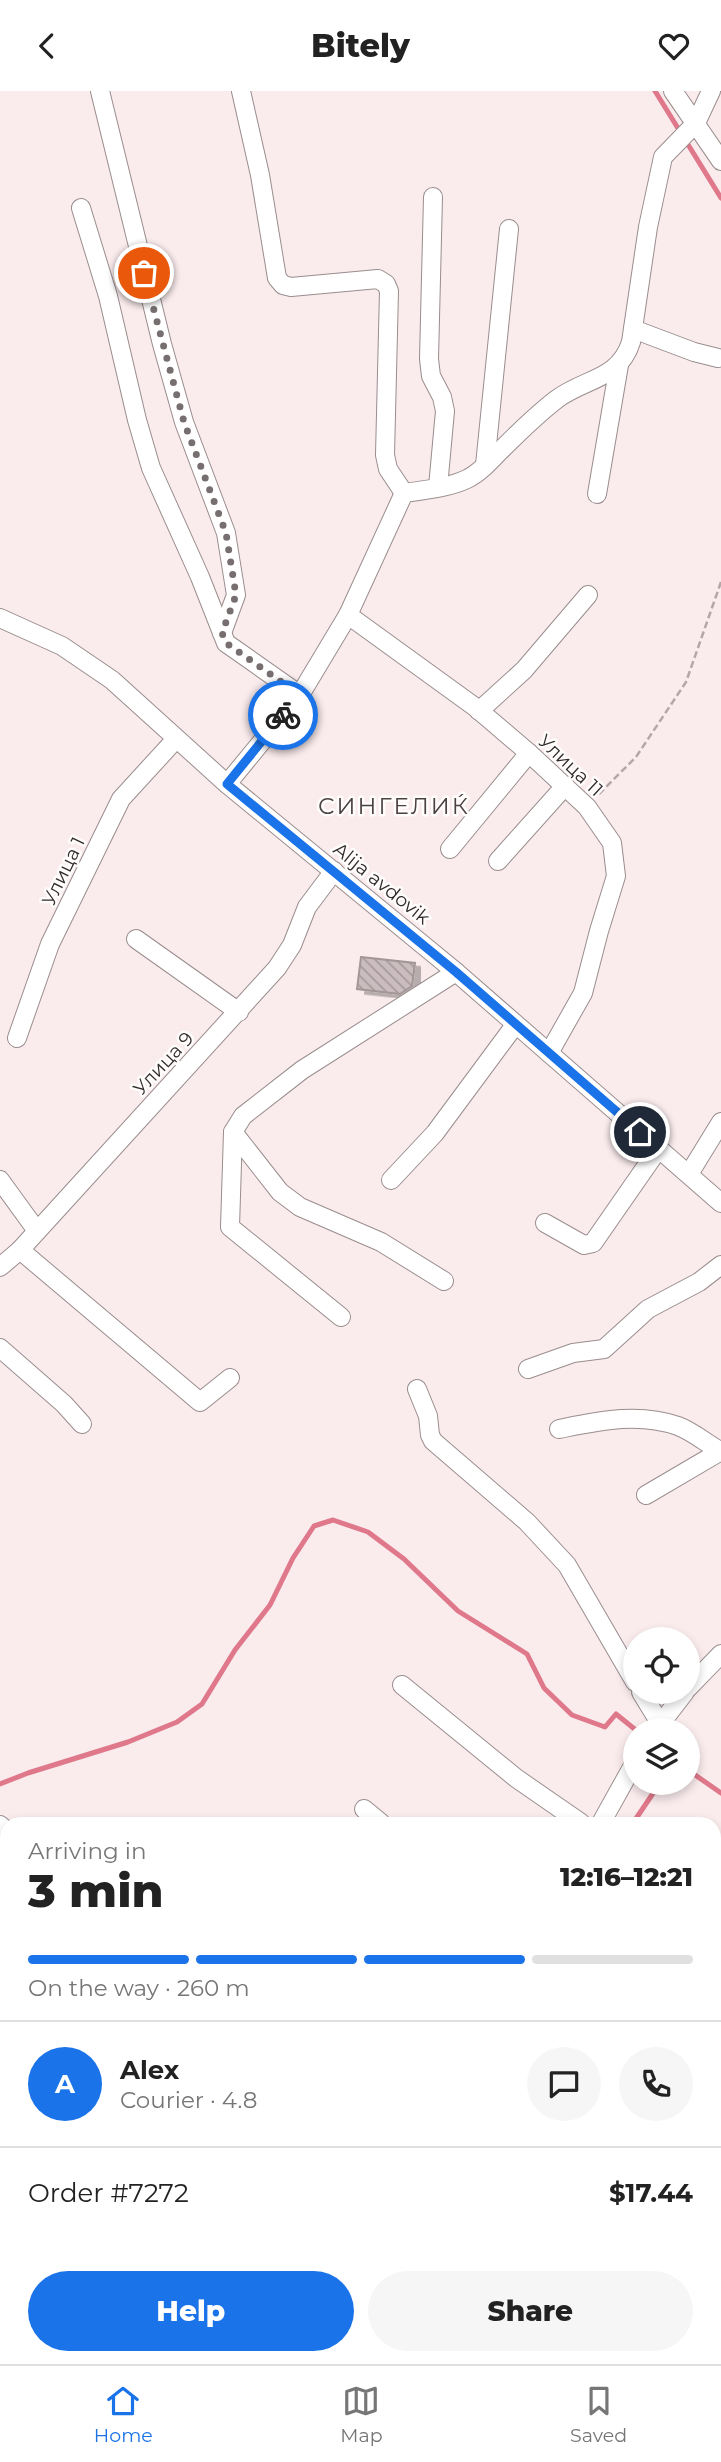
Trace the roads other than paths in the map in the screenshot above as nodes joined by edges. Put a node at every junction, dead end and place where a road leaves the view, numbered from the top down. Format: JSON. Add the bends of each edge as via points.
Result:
{"nodes":[{"id":1,"x":100,"y":91,"type":"edge"},
{"id":2,"x":241,"y":91,"type":"edge"},
{"id":3,"x":673,"y":91,"type":"edge"},
{"id":4,"x":711,"y":91,"type":"edge"},
{"id":5,"x":692,"y":127,"type":"junction"},
{"id":6,"x":721,"y":161,"type":"edge"},
{"id":7,"x":433,"y":197,"type":"dead end"},
{"id":8,"x":81,"y":208,"type":"dead end"},
{"id":9,"x":509,"y":229,"type":"dead end"},
{"id":10,"x":633,"y":328,"type":"junction"},
{"id":11,"x":718,"y":358,"type":"dead end"},
{"id":12,"x":619,"y":365,"type":"junction"},
{"id":13,"x":485,"y":465,"type":"junction"},
{"id":14,"x":438,"y":488,"type":"junction"},
{"id":15,"x":404,"y":493,"type":"junction"},
{"id":16,"x":597,"y":493,"type":"dead end"},
{"id":17,"x":588,"y":595,"type":"dead end"},
{"id":18,"x":348,"y":615,"type":"junction"},
{"id":19,"x":0,"y":618,"type":"edge"},
{"id":20,"x":222,"y":633,"type":"junction"},
{"id":21,"x":300,"y":695,"type":"junction"},
{"id":22,"x":479,"y":711,"type":"junction"},
{"id":23,"x":175,"y":740,"type":"junction"},
{"id":24,"x":529,"y":753,"type":"junction"},
{"id":25,"x":227,"y":784,"type":"junction"},
{"id":26,"x":565,"y":786,"type":"junction"},
{"id":27,"x":450,"y":849,"type":"dead end"},
{"id":28,"x":498,"y":862,"type":"dead end"},
{"id":29,"x":334,"y":871,"type":"junction"},
{"id":30,"x":136,"y":939,"type":"dead end"},
{"id":31,"x":456,"y":972,"type":"junction"},
{"id":32,"x":239,"y":1012,"type":"junction"},
{"id":33,"x":515,"y":1025,"type":"junction"},
{"id":34,"x":17,"y":1038,"type":"dead end"},
{"id":35,"x":549,"y":1053,"type":"junction"},
{"id":36,"x":721,"y":1122,"type":"edge"},
{"id":37,"x":233,"y":1132,"type":"junction"},
{"id":38,"x":659,"y":1148,"type":"junction"},
{"id":39,"x":689,"y":1174,"type":"junction"},
{"id":40,"x":391,"y":1180,"type":"dead end"},
{"id":41,"x":0,"y":1181,"type":"edge"},
{"id":42,"x":721,"y":1203,"type":"edge"},
{"id":43,"x":545,"y":1223,"type":"dead end"},
{"id":44,"x":37,"y":1231,"type":"junction"},
{"id":45,"x":20,"y":1250,"type":"junction"},
{"id":46,"x":721,"y":1265,"type":"edge"},
{"id":47,"x":0,"y":1267,"type":"edge"},
{"id":48,"x":444,"y":1281,"type":"dead end"},
{"id":49,"x":341,"y":1317,"type":"dead end"},
{"id":50,"x":0,"y":1348,"type":"edge"},
{"id":51,"x":528,"y":1369,"type":"dead end"},
{"id":52,"x":230,"y":1378,"type":"dead end"},
{"id":53,"x":417,"y":1389,"type":"dead end"},
{"id":54,"x":82,"y":1424,"type":"dead end"},
{"id":55,"x":559,"y":1429,"type":"dead end"},
{"id":56,"x":720,"y":1451,"type":"edge"},
{"id":57,"x":646,"y":1495,"type":"dead end"},
{"id":58,"x":721,"y":1654,"type":"edge"},
{"id":59,"x":623,"y":1661,"type":"edge"},
{"id":60,"x":700,"y":1676,"type":"edge"},
{"id":61,"x":402,"y":1685,"type":"dead end"},
{"id":62,"x":675,"y":1704,"type":"edge"},
{"id":63,"x":664,"y":1718,"type":"edge"},
{"id":64,"x":623,"y":1784,"type":"edge"},
{"id":65,"x":364,"y":1809,"type":"dead end"},
{"id":66,"x":374,"y":1817,"type":"edge"},
{"id":67,"x":572,"y":1817,"type":"edge"},
{"id":68,"x":604,"y":1817,"type":"edge"}],
"edges":[{"from":1,"to":20,"type":"street","via":[[184,422],[226,533],[236,595]]},
{"from":2,"to":15,"type":"street","via":[[282,285],[291,288],[378,279],[389,291],[385,455],[388,469]]},
{"from":3,"to":5,"type":"street"},
{"from":4,"to":5,"type":"street"},
{"from":5,"to":6,"type":"street"},
{"from":5,"to":10,"type":"street","via":[[663,157]]},
{"from":7,"to":14,"type":"street","via":[[429,359],[444,411]]},
{"from":8,"to":20,"type":"street","via":[[151,468]]},
{"from":9,"to":13,"type":"street"},
{"from":10,"to":11,"type":"street"},
{"from":10,"to":12,"type":"street"},
{"from":12,"to":13,"type":"street","via":[[545,407]]},
{"from":12,"to":16,"type":"street"},
{"from":13,"to":14,"type":"street","via":[[468,479]]},
{"from":14,"to":15,"type":"street"},
{"from":15,"to":18,"type":"street"},
{"from":17,"to":22,"type":"street","via":[[524,670]]},
{"from":18,"to":21,"type":"street"},
{"from":18,"to":22,"type":"street","name":"Улица 11"},
{"from":19,"to":23,"type":"street","name":"Alija avdovik","via":[[62,646],[112,680]]},
{"from":20,"to":21,"type":"street","via":[[226,643]]},
{"from":21,"to":25,"type":"street"},
{"from":22,"to":24,"type":"street","name":"Улица 11"},
{"from":23,"to":25,"type":"street","name":"Alija avdovik"},
{"from":23,"to":34,"type":"street","name":"Улица 1","via":[[121,799],[50,944]]},
{"from":24,"to":26,"type":"street","name":"Улица 11"},
{"from":24,"to":27,"type":"street"},
{"from":25,"to":29,"type":"street","name":"Alija avdovik"},
{"from":26,"to":28,"type":"street"},
{"from":26,"to":35,"type":"street","name":"Улица 11","via":[[587,807],[612,843],[616,876],[583,993]]},
{"from":29,"to":31,"type":"street","name":"Alija avdovik"},
{"from":29,"to":32,"type":"street","name":"Улица 9","via":[[307,907],[277,968]]},
{"from":30,"to":32,"type":"street"},
{"from":31,"to":33,"type":"street","name":"Alija avdovik"},
{"from":31,"to":37,"type":"street","via":[[302,1070],[243,1116]]},
{"from":32,"to":44,"type":"street","name":"Улица 9"},
{"from":33,"to":35,"type":"street","name":"Alija avdovik"},
{"from":33,"to":40,"type":"street","via":[[435,1133]]},
{"from":35,"to":38,"type":"street","name":"Alija avdovik"},
{"from":36,"to":39,"type":"street"},
{"from":37,"to":48,"type":"street","via":[[280,1192],[300,1207],[381,1242]]},
{"from":37,"to":49,"type":"street","via":[[230,1227]]},
{"from":38,"to":39,"type":"street","name":"Alija avdovik"},
{"from":38,"to":43,"type":"street","via":[[593,1243],[584,1245]]},
{"from":39,"to":42,"type":"street","name":"Alija avdovik"},
{"from":41,"to":44,"type":"street"},
{"from":44,"to":45,"type":"street","name":"Улица 9"},
{"from":45,"to":47,"type":"street","name":"Улица 9"},
{"from":45,"to":52,"type":"street","via":[[200,1402]]},
{"from":46,"to":51,"type":"street","via":[[648,1309],[604,1349],[573,1353]]},
{"from":50,"to":54,"type":"street"},
{"from":53,"to":59,"type":"street","via":[[433,1441],[527,1522],[567,1565]]},
{"from":55,"to":56,"type":"street","via":[[615,1418],[656,1421],[680,1427]]},
{"from":56,"to":57,"type":"street"},
{"from":58,"to":60,"type":"street"},
{"from":61,"to":67,"type":"street","via":[[516,1778]]},
{"from":62,"to":63,"type":"street"},
{"from":64,"to":68,"type":"street"},
{"from":65,"to":66,"type":"street"}]}
